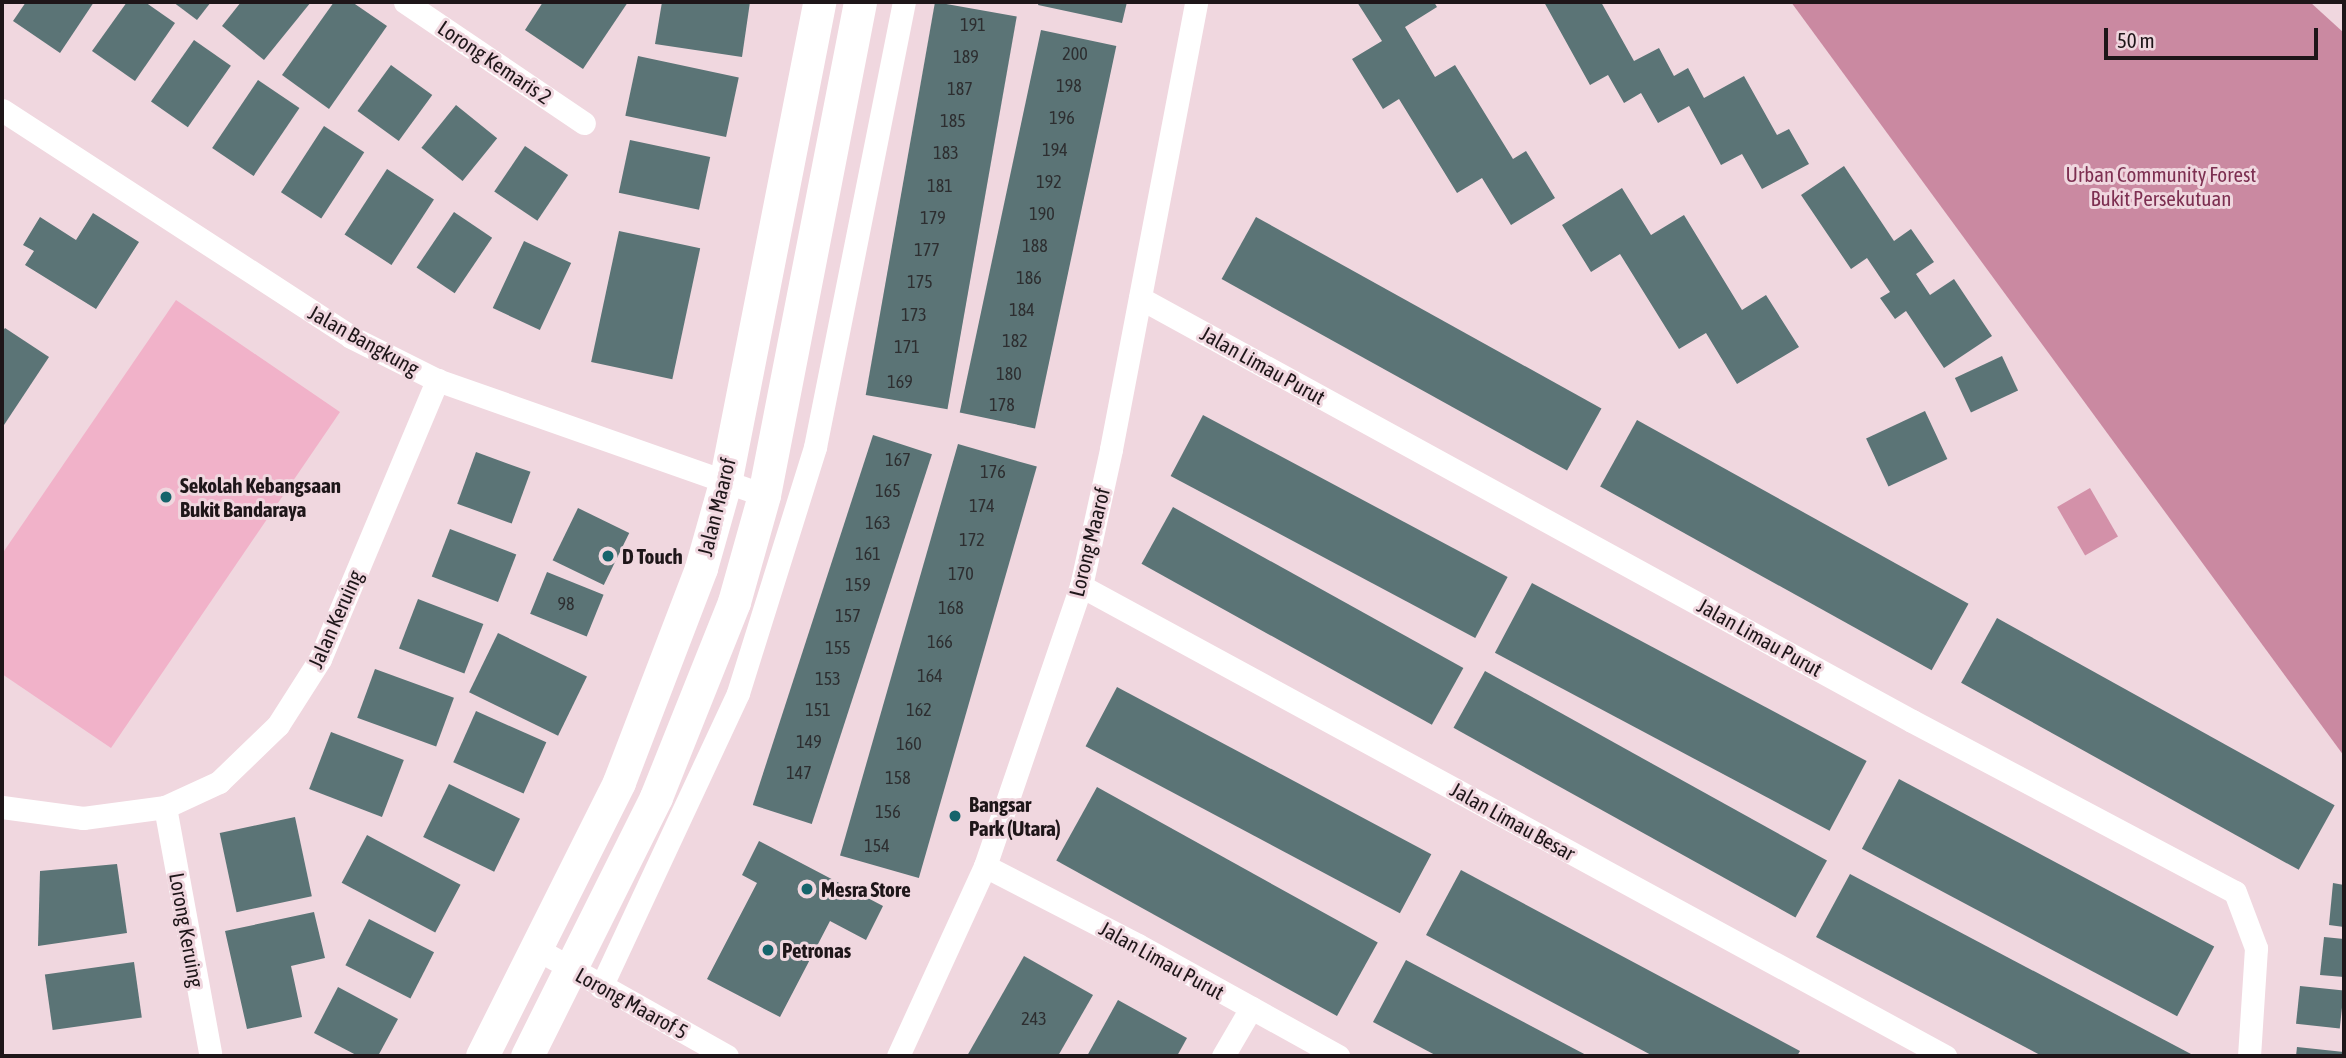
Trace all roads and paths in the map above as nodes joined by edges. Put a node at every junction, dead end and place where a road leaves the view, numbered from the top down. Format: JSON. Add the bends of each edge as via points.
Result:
{"nodes":[{"id":1,"x":405,"y":2,"type":"edge"},
{"id":2,"x":819,"y":2,"type":"edge"},
{"id":3,"x":860,"y":2,"type":"edge"},
{"id":4,"x":904,"y":2,"type":"edge"},
{"id":5,"x":1196,"y":2,"type":"edge"},
{"id":6,"x":2,"y":110,"type":"edge"},
{"id":7,"x":584,"y":123,"type":"dead end"},
{"id":8,"x":1140,"y":298,"type":"junction"},
{"id":9,"x":437,"y":380,"type":"junction"},
{"id":10,"x":725,"y":483,"type":"junction"},
{"id":11,"x":764,"y":495,"type":"junction"},
{"id":12,"x":1080,"y":586,"type":"junction"},
{"id":13,"x":2,"y":807,"type":"edge"},
{"id":14,"x":165,"y":807,"type":"junction"},
{"id":15,"x":985,"y":866,"type":"junction"},
{"id":16,"x":537,"y":949,"type":"junction"},
{"id":17,"x":571,"y":968,"type":"junction"},
{"id":18,"x":601,"y":987,"type":"junction"},
{"id":19,"x":1251,"y":1008,"type":"junction"},
{"id":20,"x":210,"y":1054,"type":"dead end"},
{"id":21,"x":482,"y":1056,"type":"edge"},
{"id":22,"x":527,"y":1056,"type":"edge"},
{"id":23,"x":727,"y":1056,"type":"edge"},
{"id":24,"x":898,"y":1056,"type":"edge"},
{"id":25,"x":1223,"y":1056,"type":"edge"},
{"id":26,"x":1338,"y":1056,"type":"edge"},
{"id":27,"x":1945,"y":1056,"type":"edge"},
{"id":28,"x":2249,"y":1056,"type":"edge"}],
"edges":[{"from":1,"to":7,"type":"street","name":"Lorong Kemaris 2"},
{"from":2,"to":10,"type":"main road","name":"Jalan Maarof"},
{"from":3,"to":11,"type":"main road","name":"Jalan Maarof"},
{"from":4,"to":18,"type":"street","via":[[815,447],[738,693]]},
{"from":5,"to":8,"type":"street","name":"Lorong Maarof"},
{"from":6,"to":9,"type":"street","name":"Jalan Bangkung","via":[[351,337]]},
{"from":8,"to":12,"type":"street","name":"Lorong Maarof"},
{"from":8,"to":28,"type":"street","name":"Jalan Limau Purut","via":[[1912,721],[2235,892],[2256,948]]},
{"from":9,"to":10,"type":"street","name":"Jalan Bangkung"},
{"from":9,"to":14,"type":"street","name":"Jalan Keruing","via":[[320,659],[278,724],[219,782]]},
{"from":10,"to":11,"type":"street","name":"Jalan Bangkung"},
{"from":10,"to":16,"type":"main road","name":"Jalan Maarof","via":[[701,568],[619,782]]},
{"from":11,"to":17,"type":"main road","name":"Jalan Maarof","via":[[734,602],[656,797]]},
{"from":12,"to":15,"type":"street","name":"Lorong Maarof"},
{"from":12,"to":27,"type":"street","name":"Jalan Limau Besar"},
{"from":13,"to":14,"type":"street","name":"Jalan Keruing","via":[[83,818]]},
{"from":14,"to":20,"type":"street","name":"Lorong Keruing"},
{"from":15,"to":19,"type":"street","name":"Jalan Limau Purut"},
{"from":15,"to":24,"type":"street","name":"Lorong Maarof"},
{"from":16,"to":17,"type":"street","name":"Lorong Maarof 5"},
{"from":16,"to":21,"type":"main road","name":"Jalan Maarof"},
{"from":17,"to":18,"type":"street","name":"Lorong Maarof 5"},
{"from":17,"to":22,"type":"main road","name":"Jalan Maarof"},
{"from":18,"to":23,"type":"street","name":"Lorong Maarof 5"},
{"from":19,"to":25,"type":"street"},
{"from":19,"to":26,"type":"street","name":"Jalan Limau Purut"}]}
